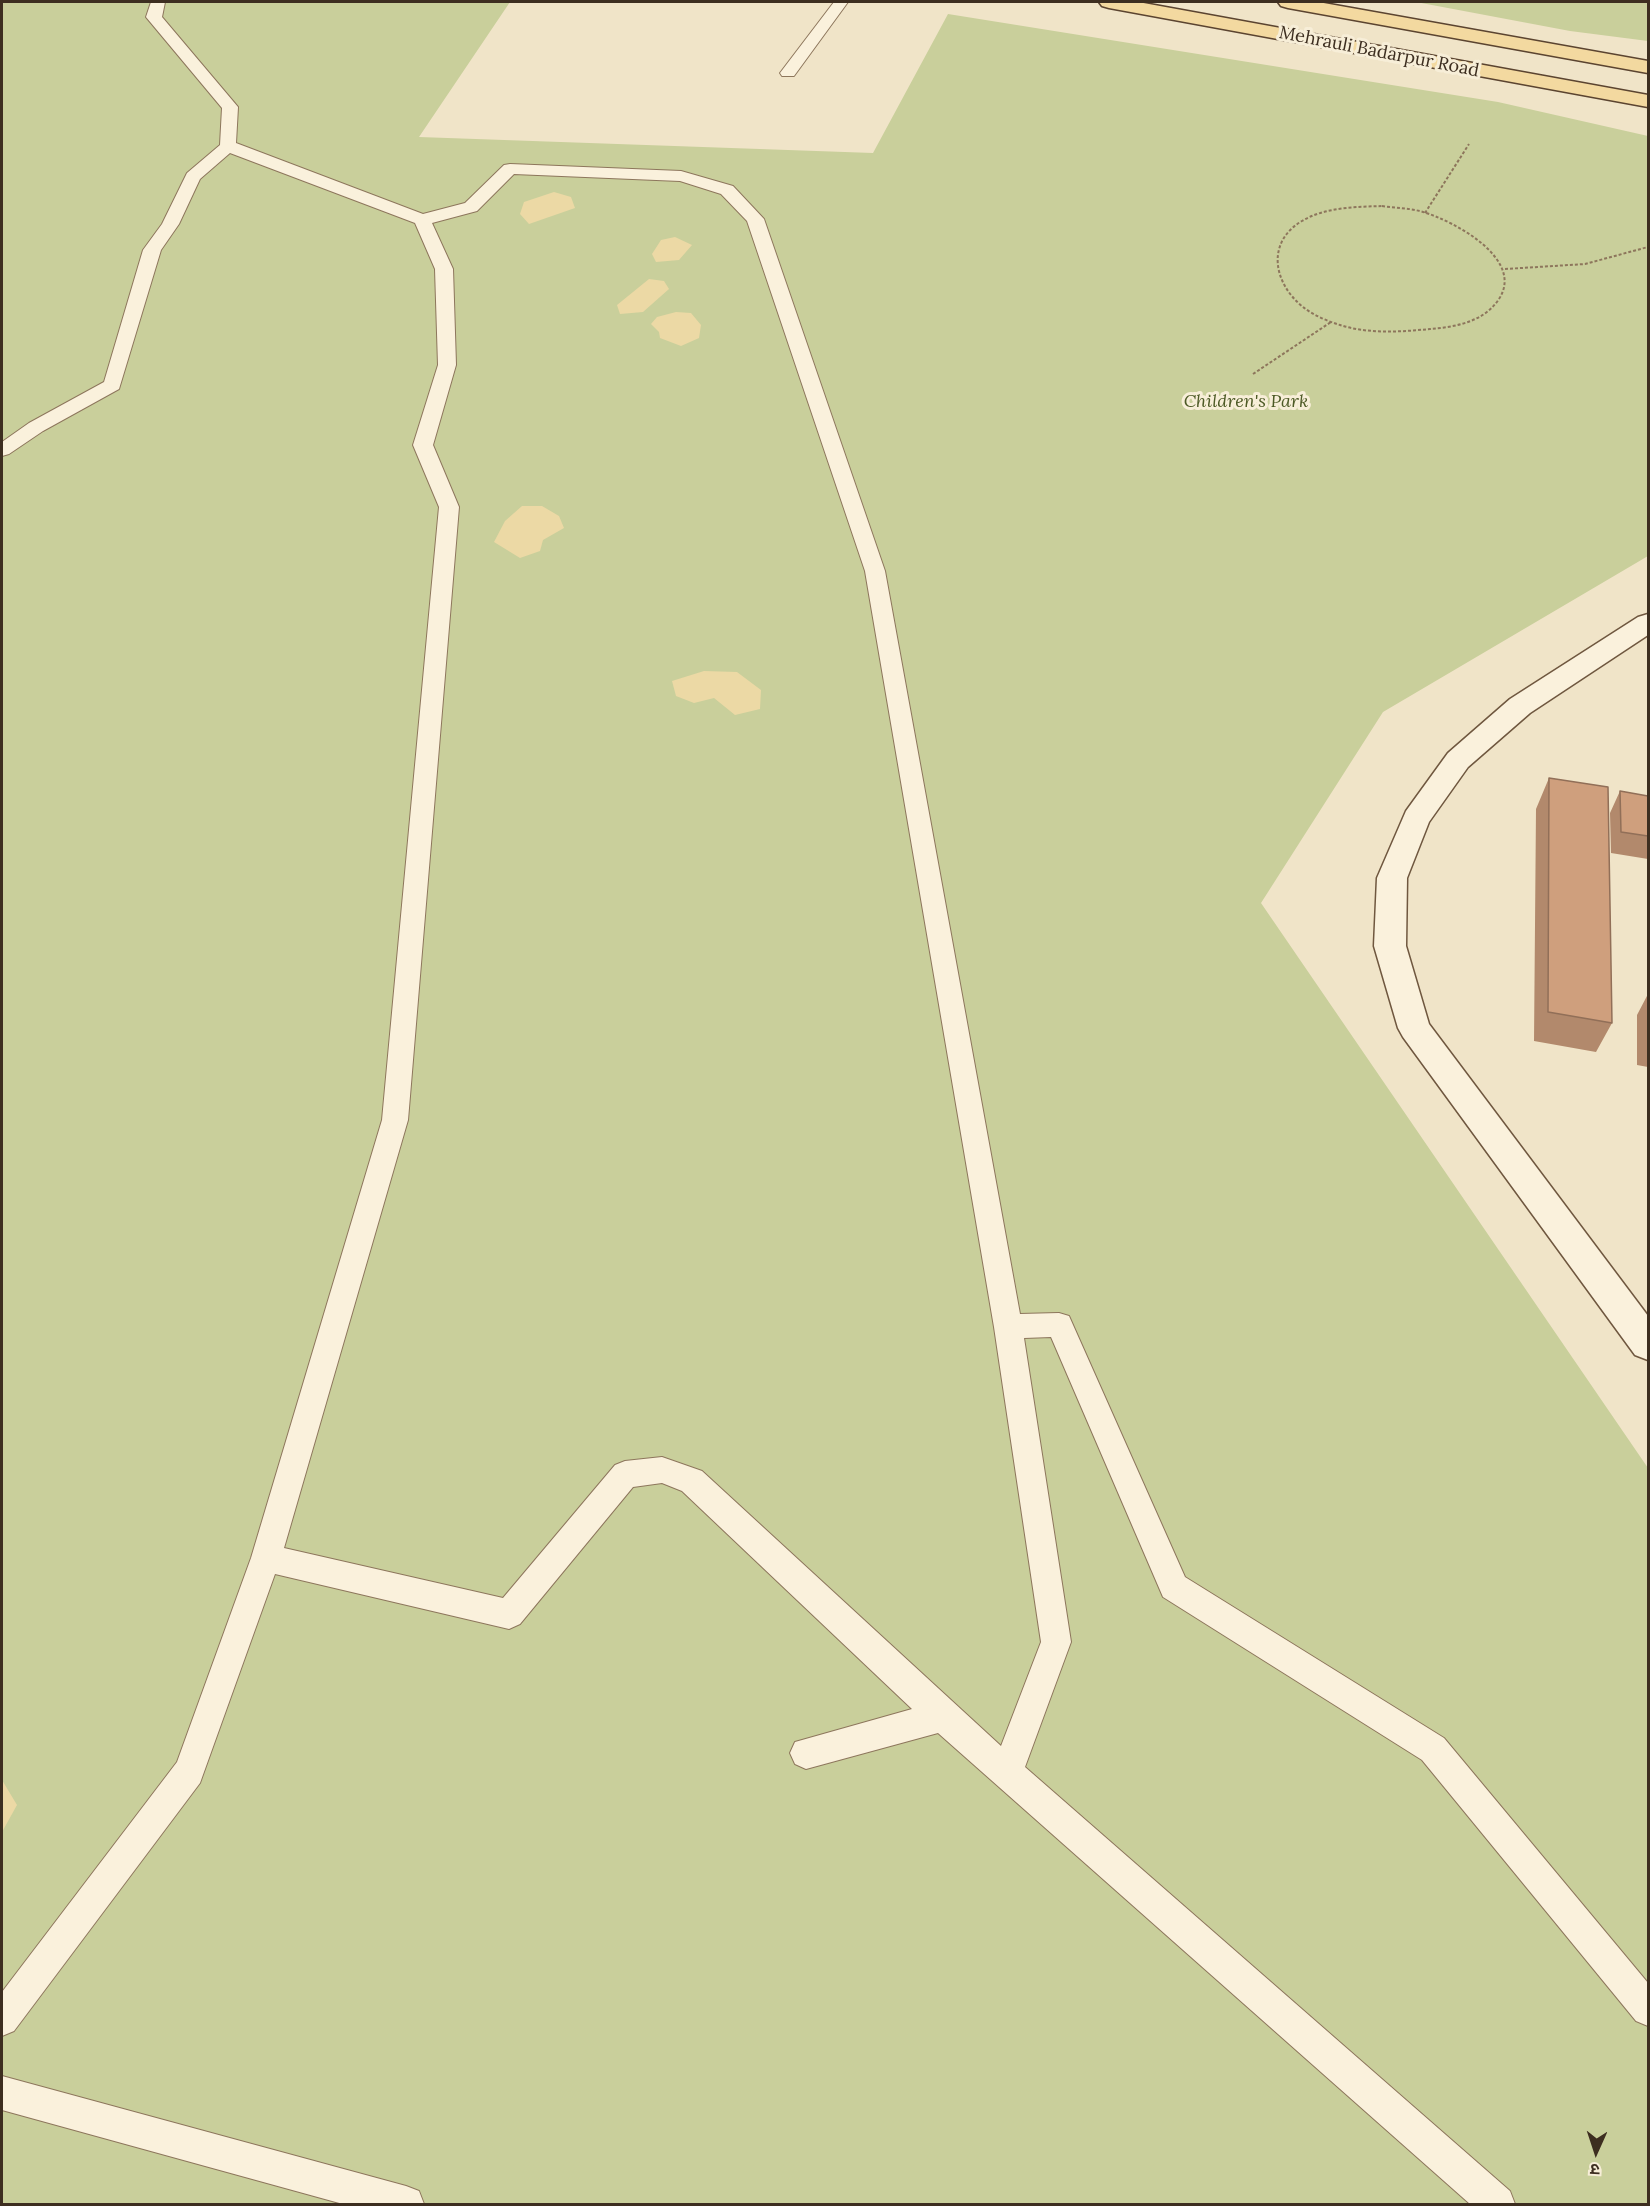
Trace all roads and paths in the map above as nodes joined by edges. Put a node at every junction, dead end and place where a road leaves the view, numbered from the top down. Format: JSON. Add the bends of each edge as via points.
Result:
{"nodes":[{"id":1,"x":158,"y":2,"type":"edge"},
{"id":2,"x":841,"y":2,"type":"edge"},
{"id":3,"x":1109,"y":2,"type":"edge"},
{"id":4,"x":1287,"y":2,"type":"edge"},
{"id":5,"x":1648,"y":67,"type":"edge"},
{"id":6,"x":788,"y":73,"type":"dead end"},
{"id":7,"x":1648,"y":101,"type":"edge"},
{"id":8,"x":1469,"y":144,"type":"dead end"},
{"id":9,"x":228,"y":146,"type":"junction"},
{"id":10,"x":1425,"y":213,"type":"junction"},
{"id":11,"x":422,"y":220,"type":"junction"},
{"id":12,"x":1648,"y":247,"type":"edge"},
{"id":13,"x":1505,"y":270,"type":"junction"},
{"id":14,"x":1331,"y":322,"type":"junction"},
{"id":15,"x":1253,"y":374,"type":"dead end"},
{"id":16,"x":2,"y":450,"type":"edge"},
{"id":17,"x":1648,"y":623,"type":"edge"},
{"id":18,"x":1008,"y":1328,"type":"junction"},
{"id":19,"x":1648,"y":1344,"type":"edge"},
{"id":20,"x":266,"y":1558,"type":"junction"},
{"id":21,"x":943,"y":1716,"type":"junction"},
{"id":22,"x":806,"y":1753,"type":"dead end"},
{"id":23,"x":1007,"y":1773,"type":"junction"},
{"id":24,"x":1648,"y":2009,"type":"edge"},
{"id":25,"x":2,"y":2019,"type":"edge"},
{"id":26,"x":2,"y":2093,"type":"edge"},
{"id":27,"x":405,"y":2205,"type":"edge"},
{"id":28,"x":1497,"y":2205,"type":"edge"}],
"edges":[{"from":1,"to":9,"type":"lane","via":[[154,17],[230,107]]},
{"from":2,"to":6,"type":"lane"},
{"from":3,"to":7,"type":"main road","name":"Mehrauli Badarpur Road"},
{"from":4,"to":5,"type":"main road","name":"Mehrauli Badarpur Road"},
{"from":8,"to":10,"type":"path"},
{"from":9,"to":11,"type":"lane"},
{"from":9,"to":16,"type":"lane","via":[[193,177],[152,250],[112,385]]},
{"from":10,"to":13,"type":"path","via":[[1455,225],[1478,241]]},
{"from":10,"to":14,"type":"path","via":[[1382,206],[1347,207],[1303,220],[1282,236],[1274,258],[1280,281],[1301,306]]},
{"from":11,"to":18,"type":"lane","via":[[471,207],[510,169],[681,176],[727,190],[755,219],[875,571]]},
{"from":11,"to":20,"type":"lane","via":[[444,269],[447,365],[423,445],[449,507],[395,1120]]},
{"from":12,"to":13,"type":"path","via":[[1585,264]]},
{"from":13,"to":14,"type":"path","via":[[1506,286],[1496,306],[1474,320],[1401,332],[1365,330]]},
{"from":14,"to":15,"type":"path"},
{"from":17,"to":19,"type":"street","via":[[1520,706],[1458,760],[1416,819],[1392,878],[1390,946],[1414,1028]]},
{"from":18,"to":23,"type":"lane","via":[[1056,1642]]},
{"from":18,"to":24,"type":"lane","via":[[1059,1325],[1174,1587],[1433,1749]]},
{"from":20,"to":21,"type":"lane","via":[[509,1614],[625,1474],[662,1470],[692,1481]]},
{"from":20,"to":25,"type":"lane","via":[[189,1772]]},
{"from":21,"to":22,"type":"lane"},
{"from":21,"to":23,"type":"lane"},
{"from":23,"to":28,"type":"lane"},
{"from":26,"to":27,"type":"lane"}]}
